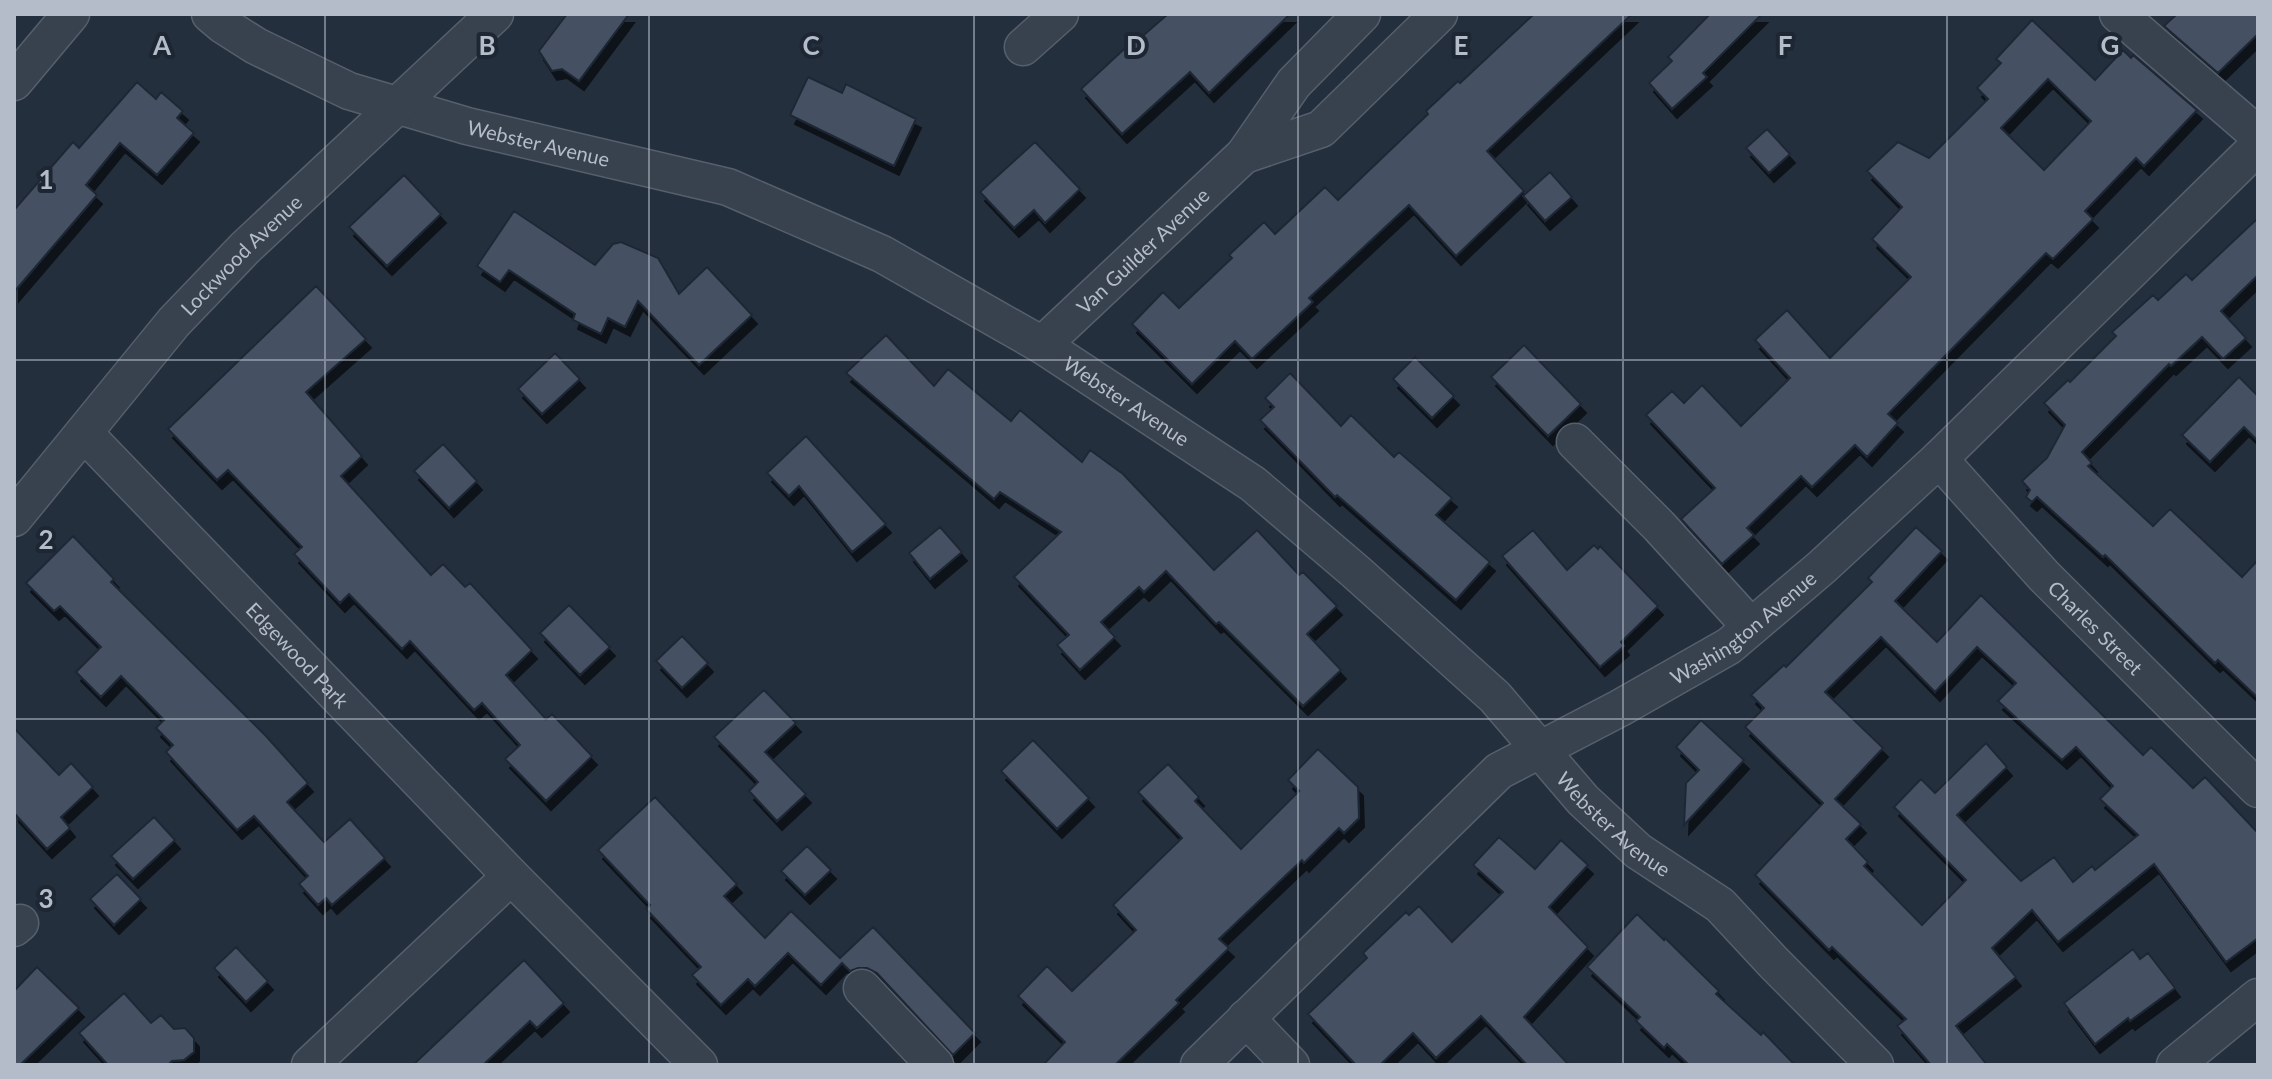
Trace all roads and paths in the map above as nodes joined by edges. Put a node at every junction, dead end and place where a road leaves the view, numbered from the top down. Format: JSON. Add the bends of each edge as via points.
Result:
{"nodes":[{"id":1,"x":71,"y":14,"type":"edge"},
{"id":2,"x":210,"y":14,"type":"edge"},
{"id":3,"x":495,"y":14,"type":"edge"},
{"id":4,"x":1060,"y":14,"type":"edge"},
{"id":5,"x":1362,"y":14,"type":"edge"},
{"id":6,"x":2118,"y":14,"type":"edge"},
{"id":7,"x":1425,"y":19,"type":"edge"},
{"id":8,"x":1023,"y":47,"type":"dead end"},
{"id":9,"x":14,"y":82,"type":"edge"},
{"id":10,"x":399,"y":107,"type":"junction"},
{"id":11,"x":2258,"y":135,"type":"edge"},
{"id":12,"x":2258,"y":146,"type":"edge"},
{"id":13,"x":1244,"y":155,"type":"junction"},
{"id":14,"x":1042,"y":345,"type":"junction"},
{"id":15,"x":84,"y":433,"type":"junction"},
{"id":16,"x":1575,"y":442,"type":"dead end"},
{"id":17,"x":1939,"y":459,"type":"junction"},
{"id":18,"x":14,"y":518,"type":"edge"},
{"id":19,"x":1751,"y":627,"type":"junction"},
{"id":20,"x":1540,"y":749,"type":"junction"},
{"id":21,"x":2258,"y":789,"type":"edge"},
{"id":22,"x":511,"y":876,"type":"junction"},
{"id":23,"x":862,"y":988,"type":"dead end"},
{"id":24,"x":2258,"y":997,"type":"edge"},
{"id":25,"x":1246,"y":1018,"type":"junction"},
{"id":26,"x":310,"y":1065,"type":"edge"},
{"id":27,"x":699,"y":1065,"type":"edge"},
{"id":28,"x":935,"y":1065,"type":"edge"},
{"id":29,"x":1199,"y":1065,"type":"edge"},
{"id":30,"x":1291,"y":1065,"type":"edge"},
{"id":31,"x":1875,"y":1065,"type":"edge"},
{"id":32,"x":2175,"y":1065,"type":"edge"}],
"edges":[{"from":1,"to":9,"type":"street"},
{"from":2,"to":10,"type":"street","name":"Webster Avenue","via":[[282,59],[349,91]]},
{"from":3,"to":10,"type":"street","name":"Lockwood Avenue"},
{"from":4,"to":8,"type":"street"},
{"from":5,"to":13,"type":"street","name":"Van Guilder Avenue","via":[[1294,83]]},
{"from":6,"to":11,"type":"street"},
{"from":7,"to":13,"type":"street","name":"Van Guilder Avenue","via":[[1321,129]]},
{"from":10,"to":14,"type":"street","name":"Webster Avenue","via":[[728,187],[882,254]]},
{"from":10,"to":15,"type":"street","name":"Lockwood Avenue","via":[[184,311]]},
{"from":12,"to":17,"type":"street","name":"Washington Avenue"},
{"from":13,"to":14,"type":"street","name":"Van Guilder Avenue"},
{"from":14,"to":20,"type":"street","name":"Webster Avenue","via":[[1253,484],[1495,697]]},
{"from":15,"to":18,"type":"street","name":"Lockwood Avenue"},
{"from":15,"to":22,"type":"street","name":"Edgewood Park"},
{"from":16,"to":19,"type":"street"},
{"from":17,"to":19,"type":"street","name":"Washington Avenue"},
{"from":17,"to":21,"type":"street","name":"Charles Street","via":[[2044,576]]},
{"from":19,"to":20,"type":"street","name":"Washington Avenue","via":[[1687,672]]},
{"from":20,"to":25,"type":"street","name":"Washington Avenue","via":[[1499,771]]},
{"from":20,"to":31,"type":"street","name":"Webster Avenue","via":[[1583,800],[1638,851],[1720,905]]},
{"from":22,"to":26,"type":"street"},
{"from":22,"to":27,"type":"street","name":"Edgewood Park"},
{"from":23,"to":28,"type":"street"},
{"from":24,"to":32,"type":"street"},
{"from":25,"to":29,"type":"street","name":"Washington Avenue"},
{"from":25,"to":30,"type":"street"}]}
